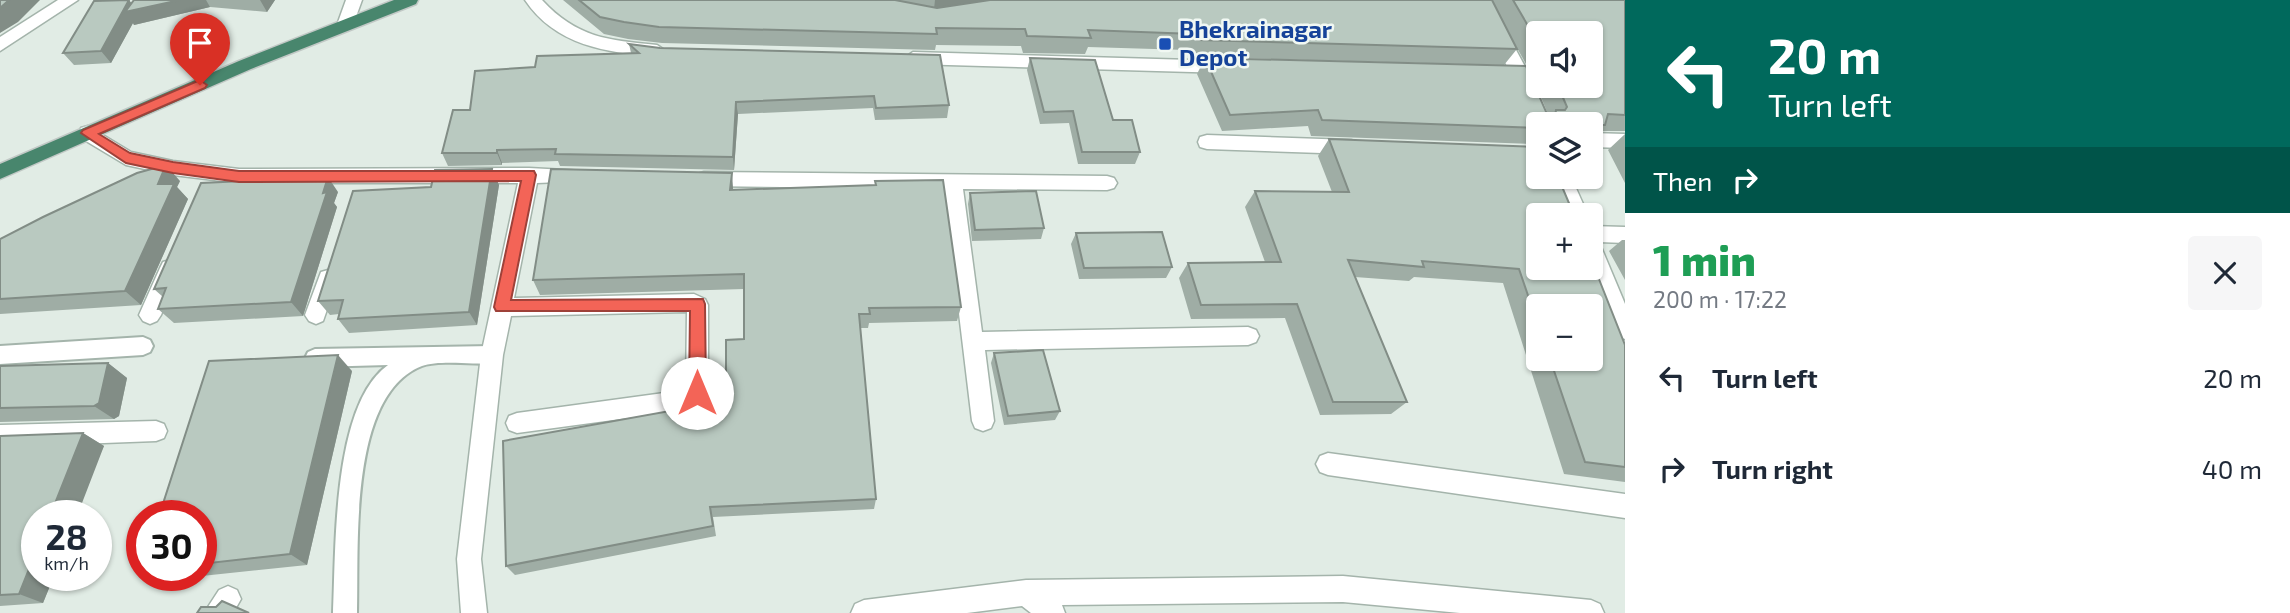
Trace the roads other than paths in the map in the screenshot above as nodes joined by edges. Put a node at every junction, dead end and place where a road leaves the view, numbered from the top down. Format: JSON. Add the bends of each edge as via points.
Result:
{"nodes":[{"id":1,"x":70,"y":0,"type":"edge"},
{"id":2,"x":354,"y":0,"type":"edge"},
{"id":3,"x":410,"y":0,"type":"edge"},
{"id":4,"x":533,"y":0,"type":"edge"},
{"id":5,"x":1481,"y":0,"type":"edge"},
{"id":6,"x":345,"y":25,"type":"junction"},
{"id":7,"x":0,"y":45,"type":"edge"},
{"id":8,"x":676,"y":52,"type":"edge"},
{"id":9,"x":898,"y":58,"type":"edge"},
{"id":10,"x":1244,"y":67,"type":"edge"},
{"id":11,"x":1534,"y":112,"type":"edge"},
{"id":12,"x":88,"y":133,"type":"junction"},
{"id":13,"x":1603,"y":140,"type":"edge"},
{"id":14,"x":1625,"y":141,"type":"edge"},
{"id":15,"x":1207,"y":142,"type":"dead end"},
{"id":16,"x":1373,"y":148,"type":"edge"},
{"id":17,"x":173,"y":168,"type":"junction"},
{"id":18,"x":0,"y":172,"type":"edge"},
{"id":19,"x":212,"y":173,"type":"junction"},
{"id":20,"x":529,"y":175,"type":"junction"},
{"id":21,"x":598,"y":177,"type":"edge"},
{"id":22,"x":681,"y":178,"type":"edge"},
{"id":23,"x":148,"y":179,"type":"edge"},
{"id":24,"x":953,"y":183,"type":"junction"},
{"id":25,"x":1107,"y":183,"type":"dead end"},
{"id":26,"x":201,"y":196,"type":"edge"},
{"id":27,"x":1603,"y":234,"type":"edge"},
{"id":28,"x":1625,"y":234,"type":"edge"},
{"id":29,"x":181,"y":244,"type":"edge"},
{"id":30,"x":336,"y":253,"type":"edge"},
{"id":31,"x":1603,"y":276,"type":"edge"},
{"id":32,"x":502,"y":307,"type":"junction"},
{"id":33,"x":150,"y":315,"type":"dead end"},
{"id":34,"x":316,"y":315,"type":"dead end"},
{"id":35,"x":1625,"y":330,"type":"edge"},
{"id":36,"x":1248,"y":336,"type":"dead end"},
{"id":37,"x":974,"y":341,"type":"junction"},
{"id":38,"x":144,"y":346,"type":"dead end"},
{"id":39,"x":0,"y":355,"type":"edge"},
{"id":40,"x":492,"y":355,"type":"junction"},
{"id":41,"x":421,"y":356,"type":"junction"},
{"id":42,"x":300,"y":358,"type":"edge"},
{"id":43,"x":983,"y":421,"type":"dead end"},
{"id":44,"x":517,"y":423,"type":"dead end"},
{"id":45,"x":156,"y":431,"type":"dead end"},
{"id":46,"x":0,"y":436,"type":"edge"},
{"id":47,"x":1328,"y":464,"type":"dead end"},
{"id":48,"x":1625,"y":506,"type":"edge"},
{"id":49,"x":1026,"y":593,"type":"junction"},
{"id":50,"x":345,"y":613,"type":"edge"},
{"id":51,"x":474,"y":613,"type":"edge"},
{"id":52,"x":864,"y":613,"type":"edge"},
{"id":53,"x":1052,"y":613,"type":"edge"},
{"id":54,"x":1591,"y":613,"type":"edge"}],
"edges":[{"from":1,"to":7,"type":"street"},
{"from":2,"to":6,"type":"street"},
{"from":3,"to":6,"type":"highway"},
{"from":4,"to":8,"type":"street","via":[[558,26],[592,43]]},
{"from":5,"to":11,"type":"street"},
{"from":6,"to":12,"type":"highway"},
{"from":9,"to":10,"type":"street"},
{"from":12,"to":17,"type":"street","via":[[126,158]]},
{"from":12,"to":18,"type":"highway"},
{"from":13,"to":14,"type":"street"},
{"from":15,"to":16,"type":"street"},
{"from":17,"to":19,"type":"street"},
{"from":17,"to":23,"type":"lane"},
{"from":19,"to":20,"type":"street","via":[[358,184]]},
{"from":19,"to":26,"type":"street"},
{"from":20,"to":21,"type":"street"},
{"from":20,"to":32,"type":"street"},
{"from":22,"to":24,"type":"street"},
{"from":24,"to":25,"type":"street"},
{"from":24,"to":37,"type":"street"},
{"from":27,"to":28,"type":"street"},
{"from":29,"to":33,"type":"street"},
{"from":30,"to":34,"type":"street"},
{"from":31,"to":35,"type":"street"},
{"from":32,"to":40,"type":"street"},
{"from":32,"to":44,"type":"street","via":[[698,304],[694,399]]},
{"from":36,"to":37,"type":"street"},
{"from":37,"to":43,"type":"street"},
{"from":38,"to":39,"type":"lane"},
{"from":40,"to":41,"type":"lane"},
{"from":40,"to":51,"type":"street","via":[[469,559]]},
{"from":41,"to":42,"type":"lane"},
{"from":41,"to":50,"type":"lane","via":[[382,382],[364,414],[353,473]]},
{"from":45,"to":46,"type":"street"},
{"from":47,"to":48,"type":"street"},
{"from":49,"to":52,"type":"street"},
{"from":49,"to":53,"type":"street"},
{"from":49,"to":54,"type":"street","via":[[1343,589]]}]}
